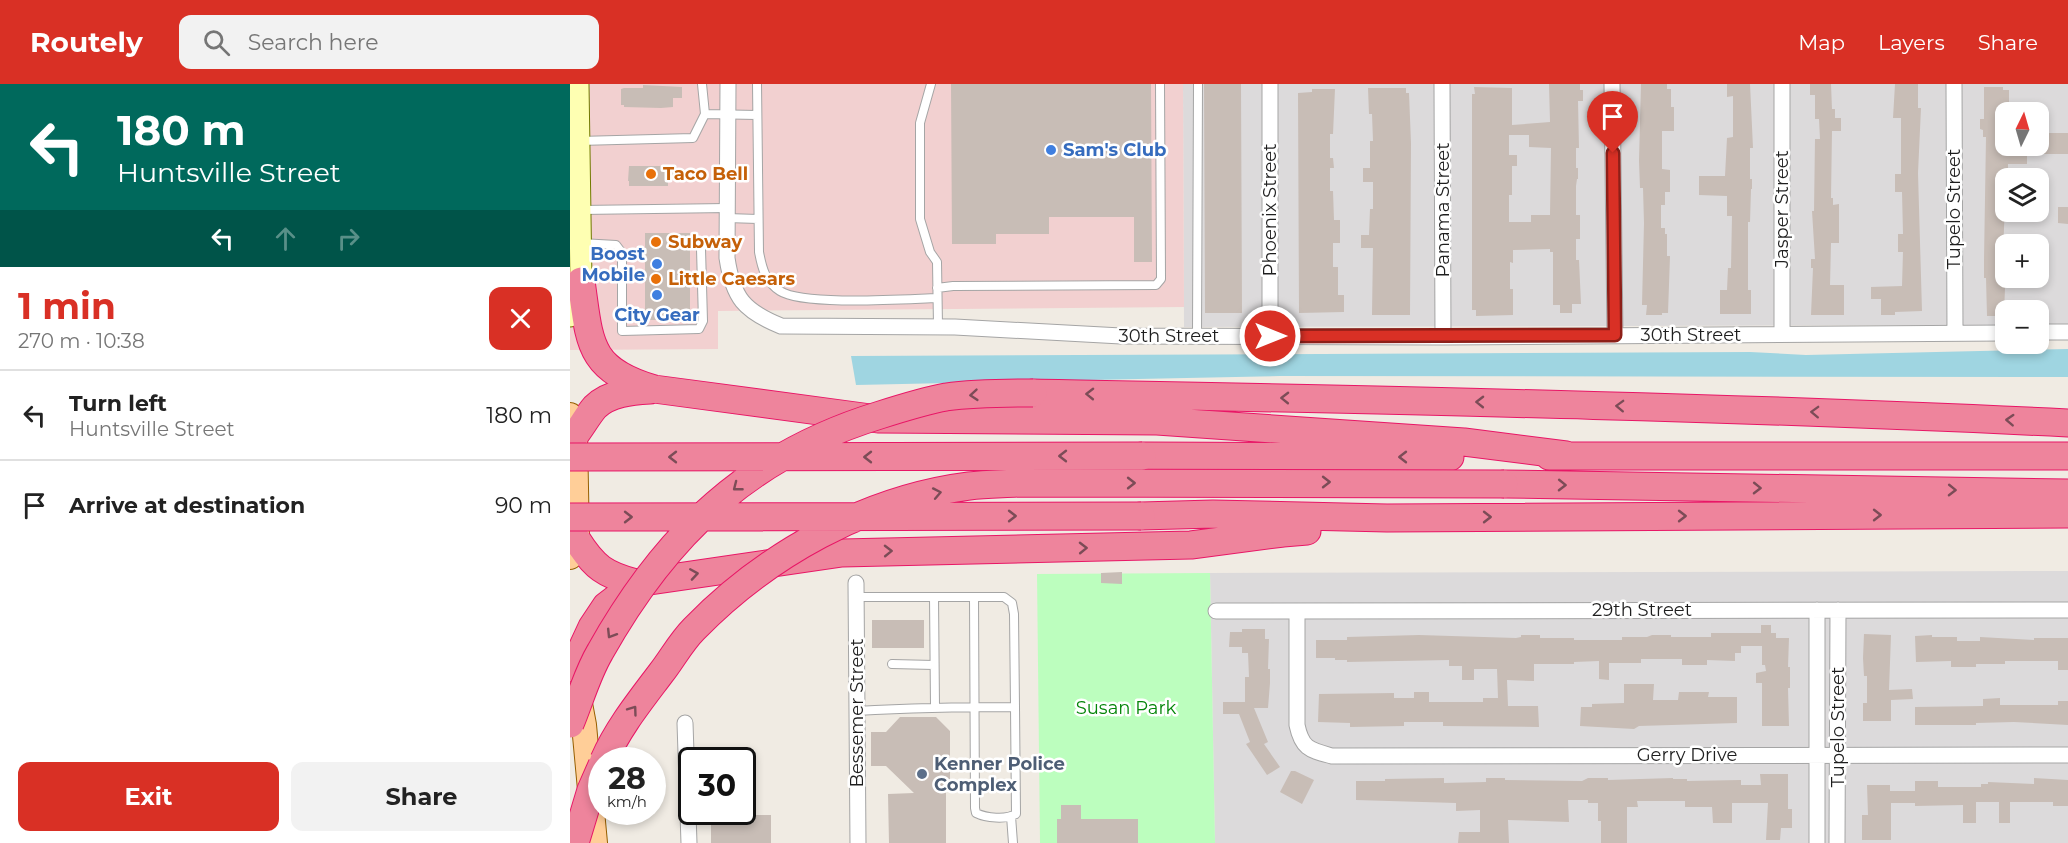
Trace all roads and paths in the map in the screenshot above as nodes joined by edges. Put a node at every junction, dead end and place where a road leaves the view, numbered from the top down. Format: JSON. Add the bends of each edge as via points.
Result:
{"nodes":[{"id":1,"x":578,"y":84,"type":"edge"},
{"id":2,"x":702,"y":84,"type":"edge"},
{"id":3,"x":728,"y":84,"type":"edge"},
{"id":4,"x":757,"y":84,"type":"edge"},
{"id":5,"x":931,"y":84,"type":"edge"},
{"id":6,"x":1160,"y":84,"type":"edge"},
{"id":7,"x":1198,"y":84,"type":"edge"},
{"id":8,"x":1270,"y":84,"type":"edge"},
{"id":9,"x":1442,"y":84,"type":"edge"},
{"id":10,"x":1612,"y":84,"type":"edge"},
{"id":11,"x":1782,"y":84,"type":"edge"},
{"id":12,"x":1954,"y":84,"type":"edge"},
{"id":13,"x":705,"y":114,"type":"junction"},
{"id":14,"x":728,"y":114,"type":"junction"},
{"id":15,"x":758,"y":115,"type":"junction"},
{"id":16,"x":579,"y":141,"type":"junction"},
{"id":17,"x":580,"y":210,"type":"junction"},
{"id":18,"x":727,"y":213,"type":"junction"},
{"id":19,"x":758,"y":219,"type":"junction"},
{"id":20,"x":580,"y":243,"type":"junction"},
{"id":21,"x":727,"y":243,"type":"junction"},
{"id":22,"x":581,"y":281,"type":"junction"},
{"id":23,"x":937,"y":288,"type":"junction"},
{"id":24,"x":937,"y":298,"type":"junction"},
{"id":25,"x":570,"y":316,"type":"edge"},
{"id":26,"x":938,"y":326,"type":"junction"},
{"id":27,"x":2049,"y":332,"type":"edge"},
{"id":28,"x":2068,"y":332,"type":"edge"},
{"id":29,"x":1955,"y":333,"type":"junction"},
{"id":30,"x":1995,"y":333,"type":"edge"},
{"id":31,"x":1782,"y":334,"type":"junction"},
{"id":32,"x":1615,"y":335,"type":"junction"},
{"id":33,"x":1197,"y":336,"type":"junction"},
{"id":34,"x":1270,"y":336,"type":"junction"},
{"id":35,"x":1443,"y":337,"type":"junction"},
{"id":36,"x":654,"y":389,"type":"junction"},
{"id":37,"x":2068,"y":423,"type":"edge"},
{"id":38,"x":572,"y":435,"type":"edge"},
{"id":39,"x":1566,"y":455,"type":"junction"},
{"id":40,"x":2068,"y":456,"type":"edge"},
{"id":41,"x":2068,"y":493,"type":"edge"},
{"id":42,"x":2068,"y":514,"type":"edge"},
{"id":43,"x":1387,"y":518,"type":"junction"},
{"id":44,"x":572,"y":538,"type":"edge"},
{"id":45,"x":636,"y":583,"type":"junction"},
{"id":46,"x":856,"y":590,"type":"joint"},
{"id":47,"x":934,"y":597,"type":"junction"},
{"id":48,"x":974,"y":597,"type":"junction"},
{"id":49,"x":1817,"y":610,"type":"junction"},
{"id":50,"x":1839,"y":610,"type":"junction"},
{"id":51,"x":2068,"y":610,"type":"edge"},
{"id":52,"x":1216,"y":611,"type":"dead end"},
{"id":53,"x":1297,"y":611,"type":"junction"},
{"id":54,"x":572,"y":664,"type":"edge"},
{"id":55,"x":892,"y":664,"type":"dead end"},
{"id":56,"x":934,"y":665,"type":"junction"},
{"id":57,"x":934,"y":707,"type":"junction"},
{"id":58,"x":975,"y":707,"type":"junction"},
{"id":59,"x":1015,"y":707,"type":"junction"},
{"id":60,"x":857,"y":711,"type":"junction"},
{"id":61,"x":685,"y":723,"type":"dead end"},
{"id":62,"x":570,"y":724,"type":"edge"},
{"id":63,"x":611,"y":747,"type":"edge"},
{"id":64,"x":1816,"y":754,"type":"junction"},
{"id":65,"x":1838,"y":754,"type":"junction"},
{"id":66,"x":2068,"y":755,"type":"edge"},
{"id":67,"x":588,"y":800,"type":"edge"},
{"id":68,"x":1011,"y":816,"type":"junction"},
{"id":69,"x":575,"y":843,"type":"edge"},
{"id":70,"x":595,"y":843,"type":"edge"},
{"id":71,"x":689,"y":843,"type":"edge"},
{"id":72,"x":858,"y":843,"type":"edge"},
{"id":73,"x":1013,"y":843,"type":"edge"},
{"id":74,"x":1817,"y":843,"type":"edge"},
{"id":75,"x":1837,"y":843,"type":"edge"}],
"edges":[{"from":1,"to":16,"type":"main road"},
{"from":2,"to":13,"type":"lane"},
{"from":3,"to":14,"type":"street","name":"30th Street"},
{"from":4,"to":15,"type":"lane"},
{"from":5,"to":23,"type":"lane","via":[[920,123],[920,219],[937,262]]},
{"from":6,"to":23,"type":"lane","via":[[1161,279],[1156,285]]},
{"from":7,"to":33,"type":"lane"},
{"from":8,"to":34,"type":"street","name":"Phoenix Street"},
{"from":9,"to":35,"type":"street","name":"Panama Street"},
{"from":10,"to":32,"type":"street"},
{"from":11,"to":31,"type":"street","name":"Jasper Street"},
{"from":12,"to":29,"type":"street","name":"Tupelo Street"},
{"from":13,"to":14,"type":"lane"},
{"from":13,"to":16,"type":"lane","via":[[693,138]]},
{"from":14,"to":15,"type":"lane"},
{"from":14,"to":18,"type":"street","name":"30th Street"},
{"from":15,"to":19,"type":"lane"},
{"from":16,"to":17,"type":"main road"},
{"from":17,"to":18,"type":"lane"},
{"from":17,"to":20,"type":"main road"},
{"from":18,"to":19,"type":"lane"},
{"from":18,"to":21,"type":"street","name":"30th Street"},
{"from":19,"to":24,"type":"lane","via":[[762,270],[782,292],[837,300]]},
{"from":20,"to":21,"type":"lane","via":[[616,245],[622,253],[622,332],[699,329],[703,321],[701,249],[703,244]]},
{"from":20,"to":22,"type":"main road"},
{"from":21,"to":26,"type":"street","name":"30th Street","via":[[730,279],[739,297],[759,317],[781,326]]},
{"from":22,"to":25,"type":"main road"},
{"from":22,"to":36,"type":"highway","via":[[589,339],[598,355],[618,375]]},
{"from":23,"to":24,"type":"lane"},
{"from":24,"to":26,"type":"lane"},
{"from":26,"to":33,"type":"street","name":"30th Street"},
{"from":27,"to":28,"type":"street"},
{"from":29,"to":30,"type":"street","name":"30th Street"},
{"from":29,"to":31,"type":"street","name":"30th Street"},
{"from":31,"to":32,"type":"street","name":"30th Street"},
{"from":32,"to":35,"type":"street","name":"30th Street"},
{"from":33,"to":34,"type":"street","name":"30th Street"},
{"from":34,"to":35,"type":"street","name":"30th Street"},
{"from":36,"to":38,"type":"highway","via":[[628,391],[596,405]]},
{"from":36,"to":39,"type":"highway","via":[[878,419],[1157,421],[1464,442]]},
{"from":37,"to":62,"type":"highway","one_way":true,"bridge":true,"via":[[1538,404],[1033,393],[945,398],[826,433],[749,477],[711,507],[639,589],[599,654]]},
{"from":39,"to":38,"type":"highway","one_way":true,"bridge":true,"via":[[1142,456]]},
{"from":38,"to":44,"type":"main road"},
{"from":39,"to":40,"type":"highway"},
{"from":63,"to":41,"type":"highway","one_way":true,"bridge":true,"via":[[629,715],[692,630],[733,593],[808,541],[840,524],[883,507],[968,486],[1504,484]]},
{"from":43,"to":42,"type":"highway","one_way":true},
{"from":44,"to":43,"type":"highway","one_way":true,"bridge":true,"via":[[1213,514]]},
{"from":45,"to":43,"type":"highway","one_way":true,"via":[[842,554],[1191,546],[1283,533],[1362,528]]},
{"from":44,"to":45,"type":"highway","via":[[605,571]]},
{"from":45,"to":54,"type":"highway","via":[[606,606]]},
{"from":46,"to":47,"type":"lane"},
{"from":46,"to":60,"type":"street","name":"Bessemer Street"},
{"from":47,"to":48,"type":"lane"},
{"from":47,"to":56,"type":"lane"},
{"from":48,"to":58,"type":"lane"},
{"from":48,"to":59,"type":"lane","via":[[1004,597],[1012,603]]},
{"from":49,"to":50,"type":"street","name":"29th Street"},
{"from":49,"to":53,"type":"street","name":"29th Street"},
{"from":49,"to":64,"type":"street","name":"Tupelo Street"},
{"from":50,"to":51,"type":"street","name":"29th Street"},
{"from":50,"to":65,"type":"street","name":"Tupelo Street"},
{"from":52,"to":53,"type":"street","name":"29th Street"},
{"from":53,"to":64,"type":"street","name":"Gerry Drive","via":[[1300,738],[1307,748],[1332,756]]},
{"from":54,"to":70,"type":"main road","via":[[584,724]]},
{"from":55,"to":56,"type":"lane"},
{"from":56,"to":57,"type":"lane"},
{"from":57,"to":58,"type":"lane"},
{"from":57,"to":60,"type":"lane"},
{"from":58,"to":59,"type":"lane"},
{"from":58,"to":68,"type":"lane","via":[[976,813],[983,817]]},
{"from":59,"to":68,"type":"lane","via":[[1017,808]]},
{"from":60,"to":72,"type":"street","name":"Bessemer Street"},
{"from":61,"to":71,"type":"street"},
{"from":64,"to":65,"type":"street","name":"Gerry Drive"},
{"from":64,"to":74,"type":"street","name":"Tupelo Street"},
{"from":65,"to":66,"type":"street","name":"Gerry Drive"},
{"from":65,"to":75,"type":"street","name":"Tupelo Street"},
{"from":67,"to":69,"type":"highway","bridge":true},
{"from":68,"to":73,"type":"lane"}]}
